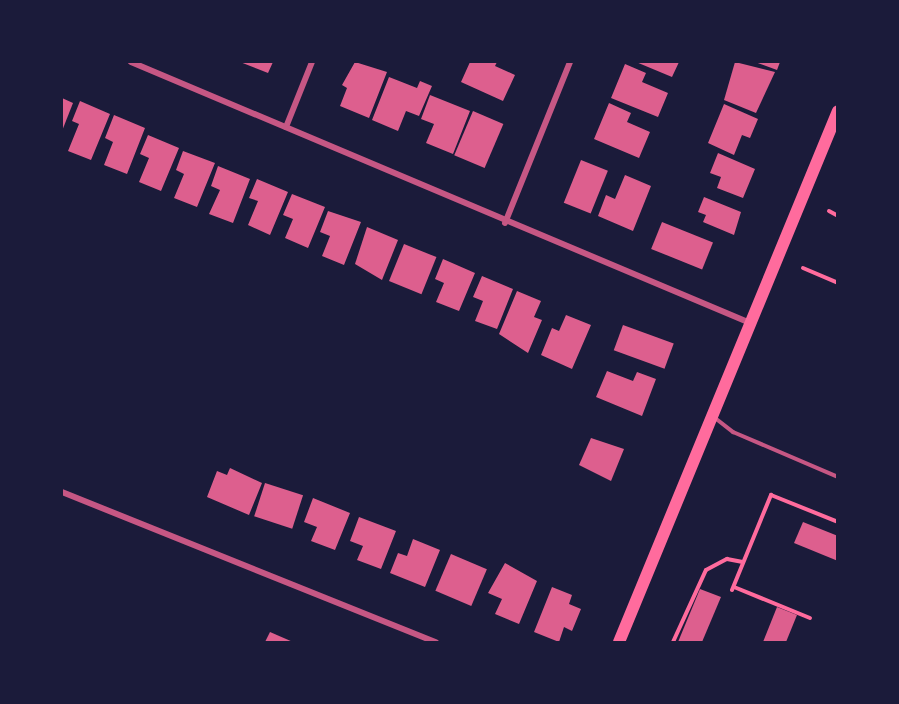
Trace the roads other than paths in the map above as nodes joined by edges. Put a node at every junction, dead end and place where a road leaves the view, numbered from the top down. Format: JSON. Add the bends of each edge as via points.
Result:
{"nodes":[{"id":1,"x":131,"y":62,"type":"edge"},
{"id":2,"x":312,"y":62,"type":"edge"},
{"id":3,"x":570,"y":62,"type":"edge"},
{"id":4,"x":837,"y":111,"type":"edge"},
{"id":5,"x":286,"y":128,"type":"junction"},
{"id":6,"x":505,"y":223,"type":"junction"},
{"id":7,"x":750,"y":323,"type":"junction"},
{"id":8,"x":712,"y":416,"type":"junction"},
{"id":9,"x":837,"y":477,"type":"edge"},
{"id":10,"x":62,"y":492,"type":"edge"},
{"id":11,"x":436,"y":642,"type":"edge"},
{"id":12,"x":619,"y":642,"type":"edge"}],
"edges":[{"from":1,"to":5,"type":"street"},
{"from":2,"to":5,"type":"street"},
{"from":3,"to":6,"type":"street"},
{"from":4,"to":7,"type":"main road"},
{"from":5,"to":6,"type":"street"},
{"from":6,"to":7,"type":"street"},
{"from":7,"to":8,"type":"main road"},
{"from":8,"to":9,"type":"lane","via":[[733,432]]},
{"from":8,"to":12,"type":"main road"},
{"from":10,"to":11,"type":"street"}]}
